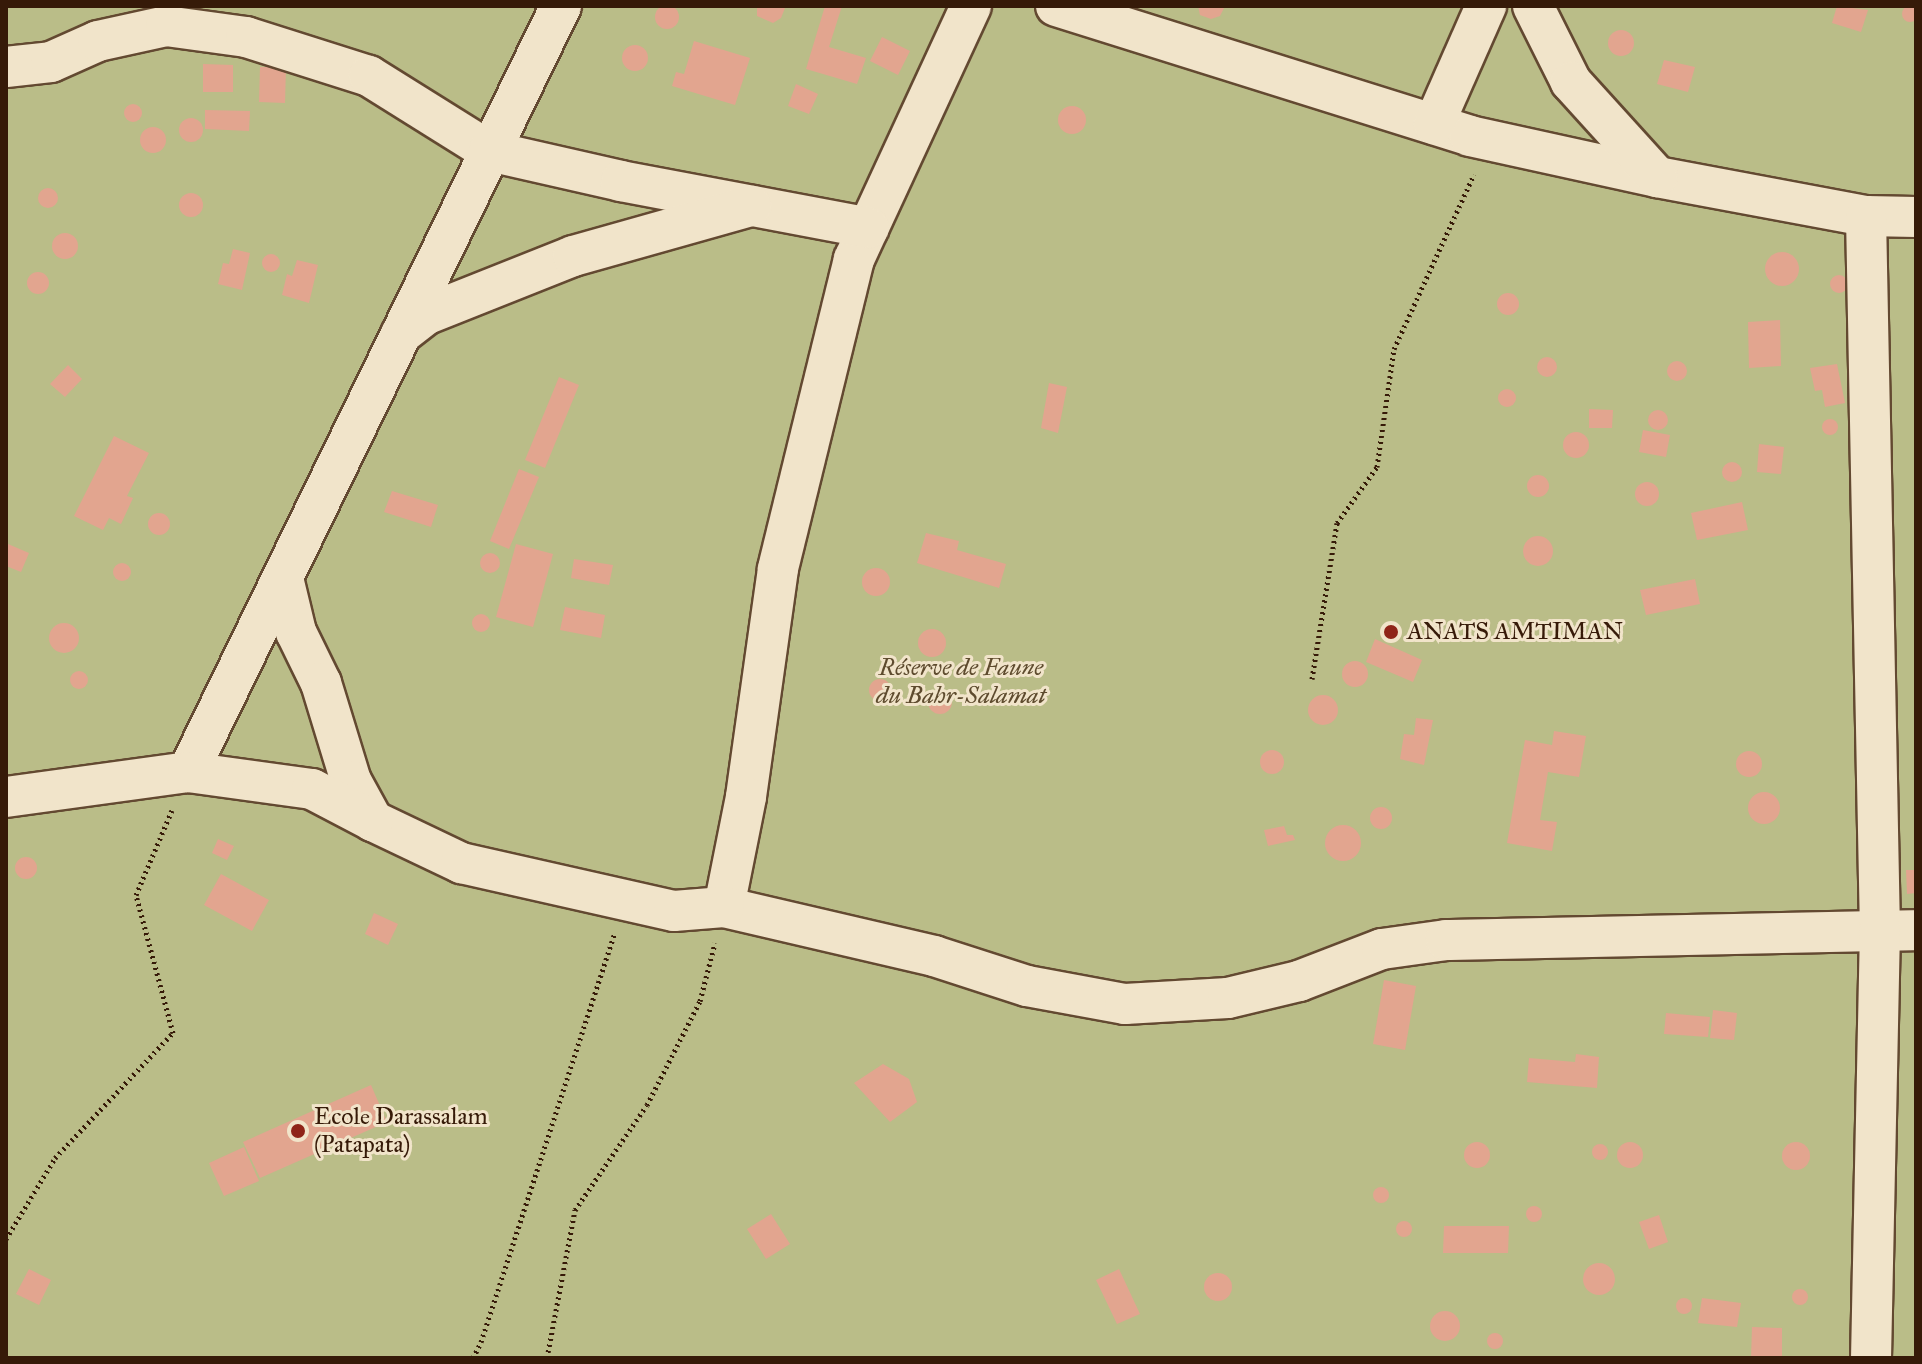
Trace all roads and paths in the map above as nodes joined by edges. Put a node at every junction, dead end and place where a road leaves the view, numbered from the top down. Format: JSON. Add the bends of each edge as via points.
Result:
{"nodes":[{"id":1,"x":561,"y":6,"type":"edge"},
{"id":2,"x":971,"y":6,"type":"edge"},
{"id":3,"x":1056,"y":6,"type":"edge"},
{"id":4,"x":1486,"y":6,"type":"edge"},
{"id":5,"x":1533,"y":6,"type":"edge"},
{"id":6,"x":6,"y":67,"type":"edge"},
{"id":7,"x":1434,"y":124,"type":"junction"},
{"id":8,"x":1490,"y":140,"type":"junction"},
{"id":9,"x":489,"y":151,"type":"junction"},
{"id":10,"x":1657,"y":177,"type":"junction"},
{"id":11,"x":758,"y":204,"type":"junction"},
{"id":12,"x":1866,"y":216,"type":"junction"},
{"id":13,"x":1916,"y":217,"type":"edge"},
{"id":14,"x":869,"y":228,"type":"junction"},
{"id":15,"x":401,"y":334,"type":"junction"},
{"id":16,"x":283,"y":578,"type":"junction"},
{"id":17,"x":1312,"y":679,"type":"dead end"},
{"id":18,"x":188,"y":772,"type":"junction"},
{"id":19,"x":8,"y":798,"type":"edge"},
{"id":20,"x":373,"y":821,"type":"junction"},
{"id":21,"x":628,"y":902,"type":"junction"},
{"id":22,"x":724,"y":907,"type":"junction"},
{"id":23,"x":1898,"y":930,"type":"edge"},
{"id":24,"x":6,"y":1239,"type":"edge"},
{"id":25,"x":473,"y":1358,"type":"edge"},
{"id":26,"x":547,"y":1358,"type":"edge"},
{"id":27,"x":1871,"y":1358,"type":"edge"}],
"edges":[{"from":1,"to":9,"type":"street"},
{"from":2,"to":14,"type":"street"},
{"from":3,"to":7,"type":"street"},
{"from":4,"to":7,"type":"street"},
{"from":5,"to":10,"type":"street","via":[[1571,82]]},
{"from":6,"to":9,"type":"street","via":[[51,62],[98,41],[166,26],[246,37],[369,76]]},
{"from":7,"to":8,"type":"street"},
{"from":8,"to":10,"type":"street"},
{"from":8,"to":17,"type":"path","via":[[1394,349],[1377,467],[1337,523]]},
{"from":9,"to":11,"type":"street"},
{"from":9,"to":15,"type":"street"},
{"from":10,"to":12,"type":"street"},
{"from":11,"to":14,"type":"street"},
{"from":11,"to":15,"type":"street","via":[[573,256],[425,315]]},
{"from":12,"to":13,"type":"street"},
{"from":12,"to":23,"type":"street"},
{"from":14,"to":22,"type":"street","via":[[854,259],[778,569],[746,797]]},
{"from":15,"to":16,"type":"street"},
{"from":16,"to":18,"type":"street"},
{"from":16,"to":20,"type":"street","via":[[296,632],[321,683],[351,781]]},
{"from":18,"to":19,"type":"street"},
{"from":18,"to":20,"type":"street","via":[[312,789]]},
{"from":18,"to":24,"type":"path","via":[[136,895],[173,1033],[55,1158]]},
{"from":20,"to":21,"type":"street","via":[[461,863]]},
{"from":21,"to":22,"type":"street","via":[[674,911]]},
{"from":21,"to":25,"type":"path"},
{"from":22,"to":23,"type":"street","via":[[934,956],[1027,986],[1125,1004],[1228,998],[1299,981],[1382,949],[1446,940]]},
{"from":22,"to":26,"type":"path","via":[[700,1001],[647,1105],[575,1210]]},
{"from":23,"to":27,"type":"street"}]}
